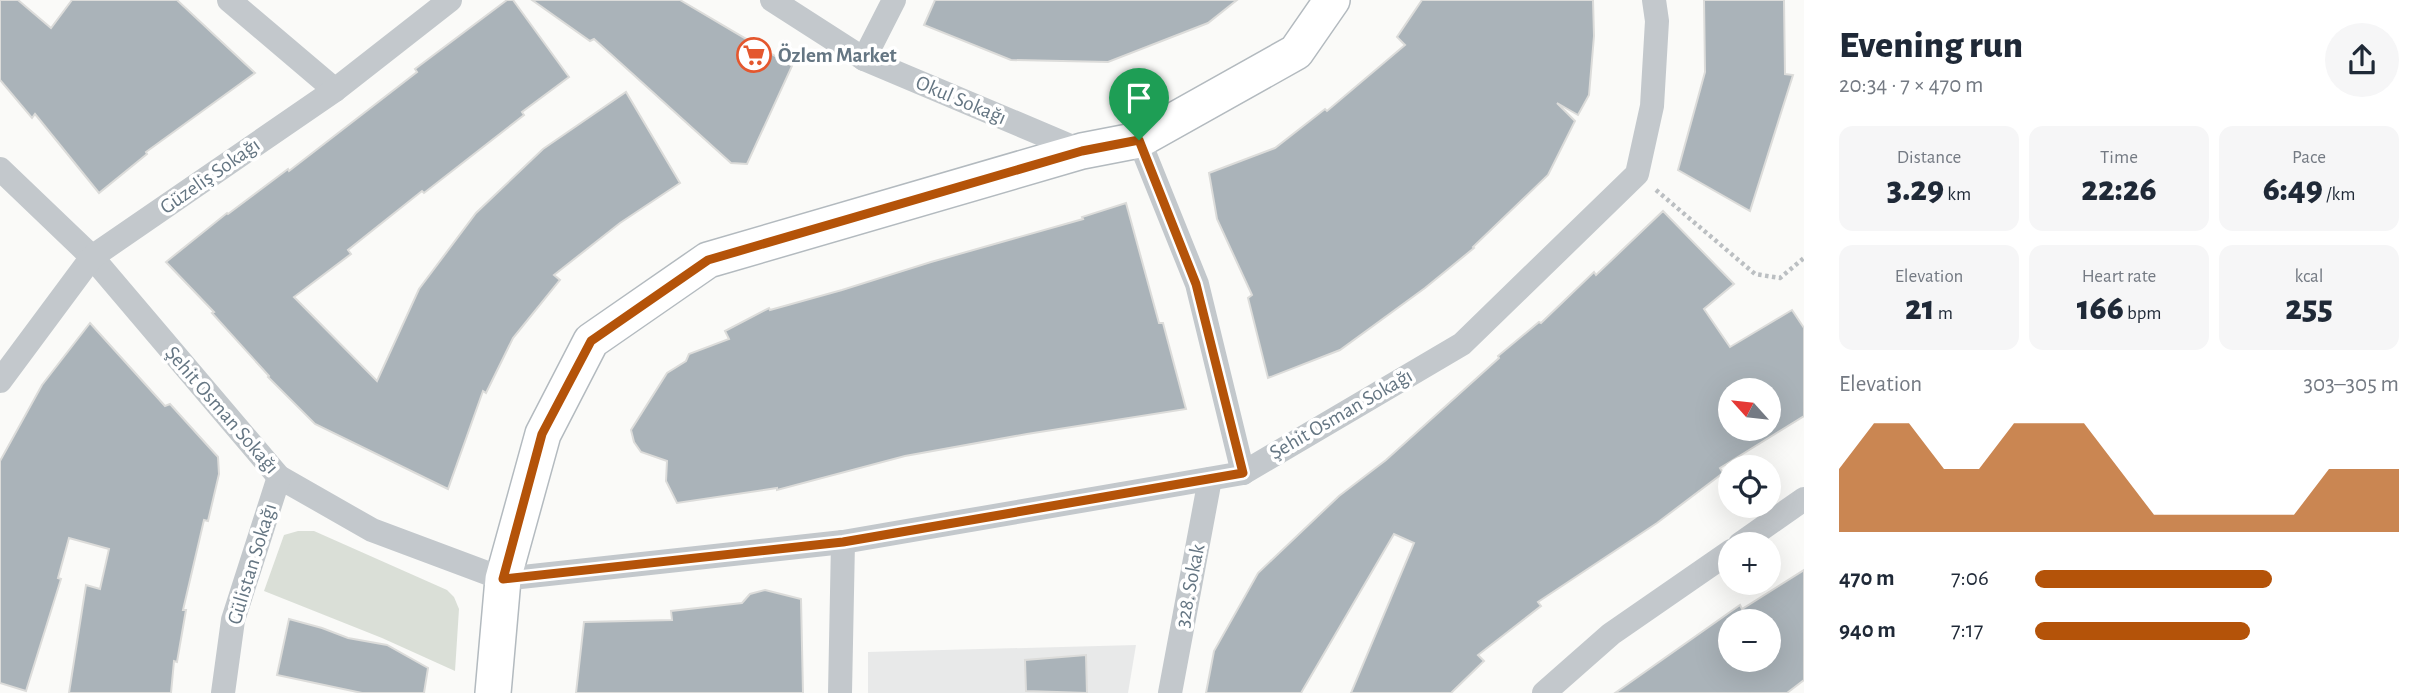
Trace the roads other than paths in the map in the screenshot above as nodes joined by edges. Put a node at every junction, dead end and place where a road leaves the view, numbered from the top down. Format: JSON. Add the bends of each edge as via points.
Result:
{"nodes":[{"id":1,"x":229,"y":0,"type":"edge"},
{"id":2,"x":450,"y":0,"type":"edge"},
{"id":3,"x":772,"y":0,"type":"edge"},
{"id":4,"x":894,"y":0,"type":"edge"},
{"id":5,"x":1332,"y":0,"type":"edge"},
{"id":6,"x":1654,"y":0,"type":"edge"},
{"id":7,"x":864,"y":59,"type":"junction"},
{"id":8,"x":335,"y":90,"type":"junction"},
{"id":9,"x":1139,"y":140,"type":"junction"},
{"id":10,"x":1082,"y":151,"type":"junction"},
{"id":11,"x":0,"y":169,"type":"edge"},
{"id":12,"x":92,"y":257,"type":"junction"},
{"id":13,"x":0,"y":380,"type":"edge"},
{"id":14,"x":1243,"y":473,"type":"junction"},
{"id":15,"x":279,"y":477,"type":"junction"},
{"id":16,"x":1210,"y":479,"type":"junction"},
{"id":17,"x":1804,"y":499,"type":"edge"},
{"id":18,"x":1757,"y":532,"type":"edge"},
{"id":19,"x":843,"y":542,"type":"junction"},
{"id":20,"x":1718,"y":560,"type":"edge"},
{"id":21,"x":503,"y":579,"type":"junction"},
{"id":22,"x":223,"y":693,"type":"edge"},
{"id":23,"x":493,"y":693,"type":"edge"},
{"id":24,"x":840,"y":693,"type":"edge"},
{"id":25,"x":1170,"y":693,"type":"edge"},
{"id":26,"x":1544,"y":693,"type":"edge"}],
"edges":[{"from":1,"to":8,"type":"street"},
{"from":2,"to":8,"type":"street","name":"Güzeliş Sokağı"},
{"from":3,"to":7,"type":"street","name":"Okul Sokağı"},
{"from":4,"to":7,"type":"street"},
{"from":5,"to":9,"type":"street","via":[[1296,52]]},
{"from":6,"to":14,"type":"street","name":"Şehit Osman Sokağı","via":[[1652,106],[1637,174],[1462,344]]},
{"from":7,"to":10,"type":"street","name":"Okul Sokağı"},
{"from":8,"to":12,"type":"street","name":"Güzeliş Sokağı"},
{"from":9,"to":10,"type":"street"},
{"from":9,"to":14,"type":"street","via":[[1196,284]]},
{"from":10,"to":21,"type":"street","via":[[708,260],[591,341],[542,434]]},
{"from":11,"to":12,"type":"street","name":"Şehit Osman Sokağı"},
{"from":12,"to":13,"type":"street","name":"Güzeliş Sokağı"},
{"from":12,"to":15,"type":"street","name":"Şehit Osman Sokağı"},
{"from":14,"to":16,"type":"street","name":"Şehit Osman Sokağı"},
{"from":15,"to":21,"type":"street","name":"Şehit Osman Sokağı","via":[[372,530]]},
{"from":15,"to":22,"type":"street","name":"Gülistan Sokağı","via":[[233,620]]},
{"from":16,"to":19,"type":"street","name":"Şehit Osman Sokağı"},
{"from":16,"to":25,"type":"street","name":"328. Sokak"},
{"from":17,"to":18,"type":"street"},
{"from":19,"to":21,"type":"street","name":"Şehit Osman Sokağı"},
{"from":19,"to":24,"type":"street"},
{"from":20,"to":26,"type":"street","via":[[1611,634]]},
{"from":21,"to":23,"type":"street"}]}
